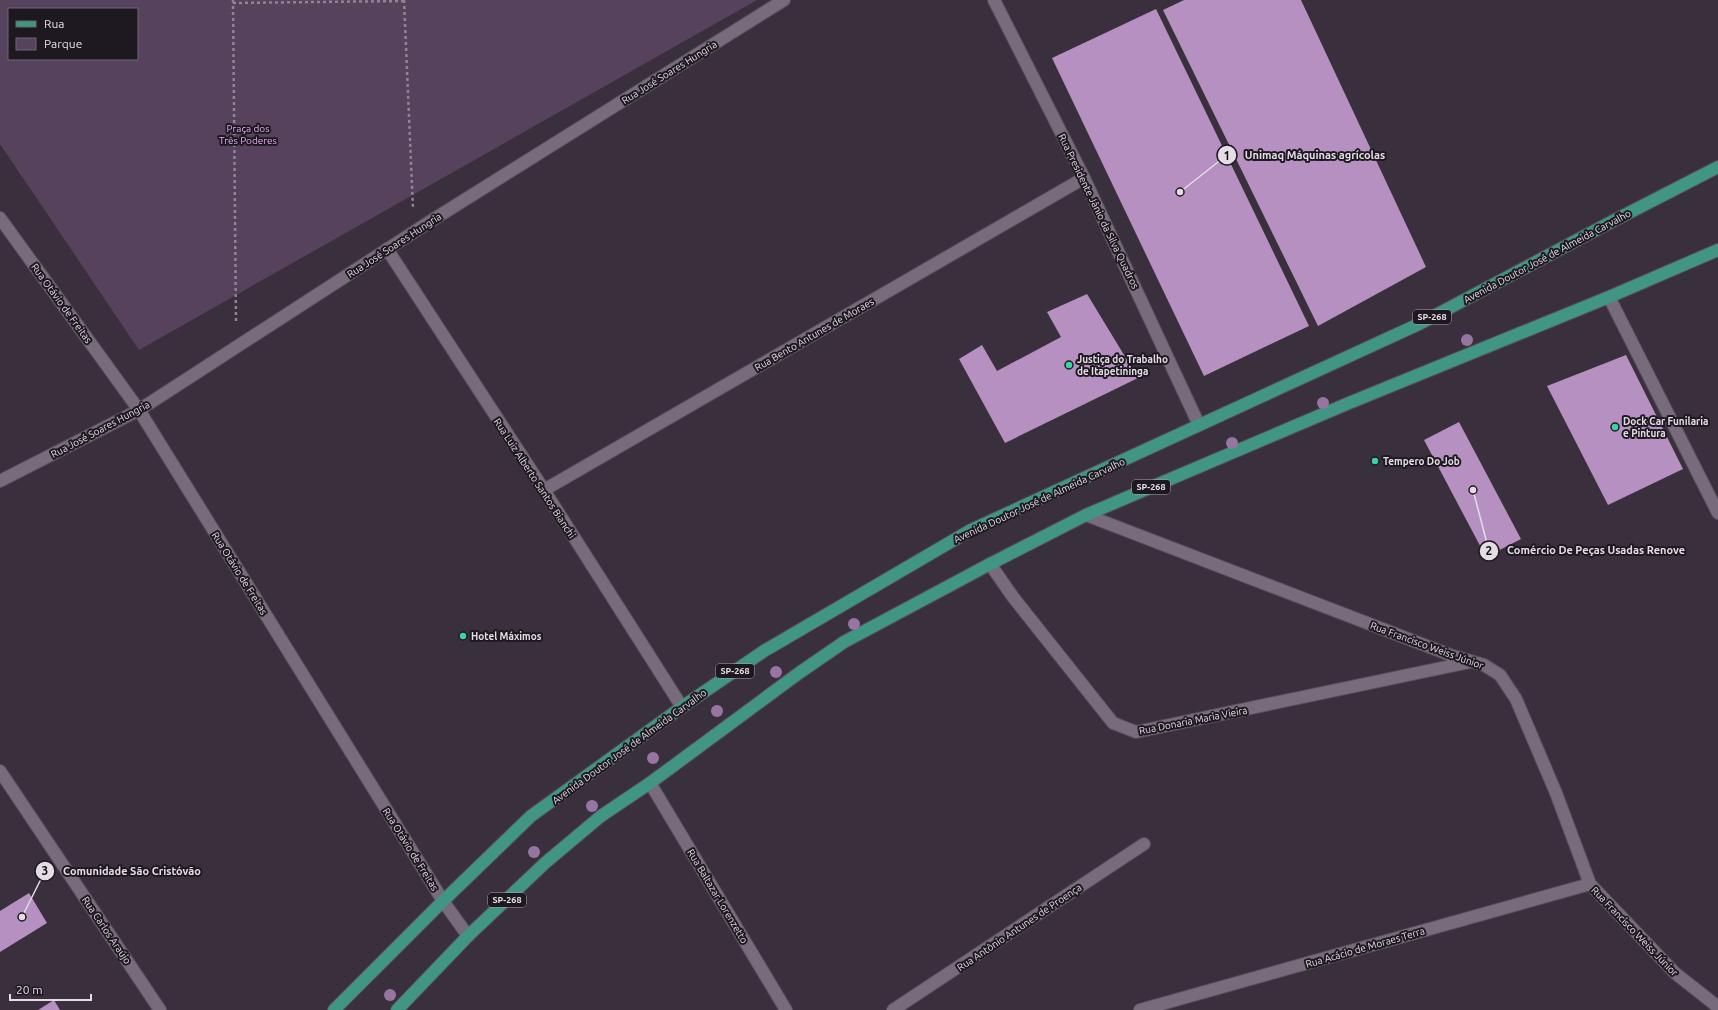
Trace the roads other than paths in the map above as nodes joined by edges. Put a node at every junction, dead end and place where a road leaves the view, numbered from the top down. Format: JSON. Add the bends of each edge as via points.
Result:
{"nodes":[{"id":1,"x":784,"y":0,"type":"edge"},
{"id":2,"x":994,"y":0,"type":"edge"},
{"id":3,"x":1718,"y":167,"type":"edge"},
{"id":4,"x":1084,"y":178,"type":"junction"},
{"id":5,"x":0,"y":218,"type":"edge"},
{"id":6,"x":387,"y":249,"type":"junction"},
{"id":7,"x":1718,"y":250,"type":"edge"},
{"id":8,"x":1609,"y":297,"type":"junction"},
{"id":9,"x":139,"y":410,"type":"junction"},
{"id":10,"x":1199,"y":425,"type":"junction"},
{"id":11,"x":0,"y":481,"type":"edge"},
{"id":12,"x":544,"y":490,"type":"junction"},
{"id":13,"x":1718,"y":513,"type":"edge"},
{"id":14,"x":1086,"y":515,"type":"junction"},
{"id":15,"x":990,"y":564,"type":"junction"},
{"id":16,"x":1471,"y":661,"type":"junction"},
{"id":17,"x":682,"y":707,"type":"junction"},
{"id":18,"x":0,"y":771,"type":"edge"},
{"id":19,"x":650,"y":783,"type":"junction"},
{"id":20,"x":1144,"y":844,"type":"dead end"},
{"id":21,"x":1590,"y":884,"type":"junction"},
{"id":22,"x":443,"y":901,"type":"junction"},
{"id":23,"x":468,"y":936,"type":"junction"},
{"id":24,"x":1718,"y":1007,"type":"edge"},
{"id":25,"x":160,"y":1010,"type":"edge"},
{"id":26,"x":334,"y":1010,"type":"edge"},
{"id":27,"x":397,"y":1010,"type":"edge"},
{"id":28,"x":786,"y":1010,"type":"edge"},
{"id":29,"x":893,"y":1010,"type":"edge"},
{"id":30,"x":1140,"y":1010,"type":"edge"}],
"edges":[{"from":1,"to":6,"type":"street","name":"Rua José Soares Hungria"},
{"from":2,"to":4,"type":"street","name":"Rua Presidente Jânio da Silva Quadros"},
{"from":3,"to":10,"type":"main road","name":"Avenida Doutor José de Almeida Carvalho","number":"SP-268","via":[[1418,324]]},
{"from":4,"to":10,"type":"street","name":"Rua Presidente Jânio da Silva Quadros"},
{"from":4,"to":12,"type":"street","name":"Rua Bento Antunes de Moraes"},
{"from":5,"to":9,"type":"street","name":"Rua Otávio de Freitas"},
{"from":6,"to":9,"type":"street","name":"Rua José Soares Hungria"},
{"from":6,"to":12,"type":"street","name":"Rua Luiz Alberto Santos Bianchi"},
{"from":7,"to":8,"type":"main road","number":"SP-268"},
{"from":8,"to":13,"type":"street"},
{"from":8,"to":14,"type":"main road","number":"SP-268","via":[[1356,400]]},
{"from":9,"to":11,"type":"street","name":"Rua José Soares Hungria"},
{"from":9,"to":22,"type":"street","name":"Rua Otávio de Freitas"},
{"from":10,"to":17,"type":"main road","name":"Avenida Doutor José de Almeida Carvalho","number":"SP-268","via":[[971,530],[764,651]]},
{"from":12,"to":17,"type":"street","name":"Rua Luiz Alberto Santos Bianchi"},
{"from":14,"to":15,"type":"main road","number":"SP-268"},
{"from":14,"to":16,"type":"street","name":"Rua Francisco Weiss Júnior"},
{"from":15,"to":16,"type":"street","name":"Rua Donaria Maria Vieira","via":[[1113,723],[1136,732]]},
{"from":15,"to":19,"type":"main road","number":"SP-268","via":[[844,642]]},
{"from":16,"to":21,"type":"street","name":"Rua Francisco Weiss Júnior","via":[[1484,665],[1500,675],[1516,699],[1556,793]]},
{"from":17,"to":22,"type":"main road","name":"Avenida Doutor José de Almeida Carvalho","number":"SP-268","via":[[531,816]]},
{"from":18,"to":25,"type":"street","name":"Rua Carlos Araújo"},
{"from":19,"to":23,"type":"main road","number":"SP-268","via":[[600,816],[545,863]]},
{"from":19,"to":28,"type":"street","name":"Rua Baltazar Lorenzetto"},
{"from":20,"to":29,"type":"street","name":"Rua Antônio Antunes de Proença"},
{"from":21,"to":24,"type":"street","name":"Rua Francisco Weiss Júnior","via":[[1675,973]]},
{"from":21,"to":30,"type":"street","name":"Rua Acácio de Moraes Terra"},
{"from":22,"to":23,"type":"street","name":"Rua Otávio de Freitas"},
{"from":22,"to":26,"type":"main road","name":"Avenida Doutor José de Almeida Carvalho","number":"SP-268"},
{"from":23,"to":27,"type":"main road","number":"SP-268"}]}
